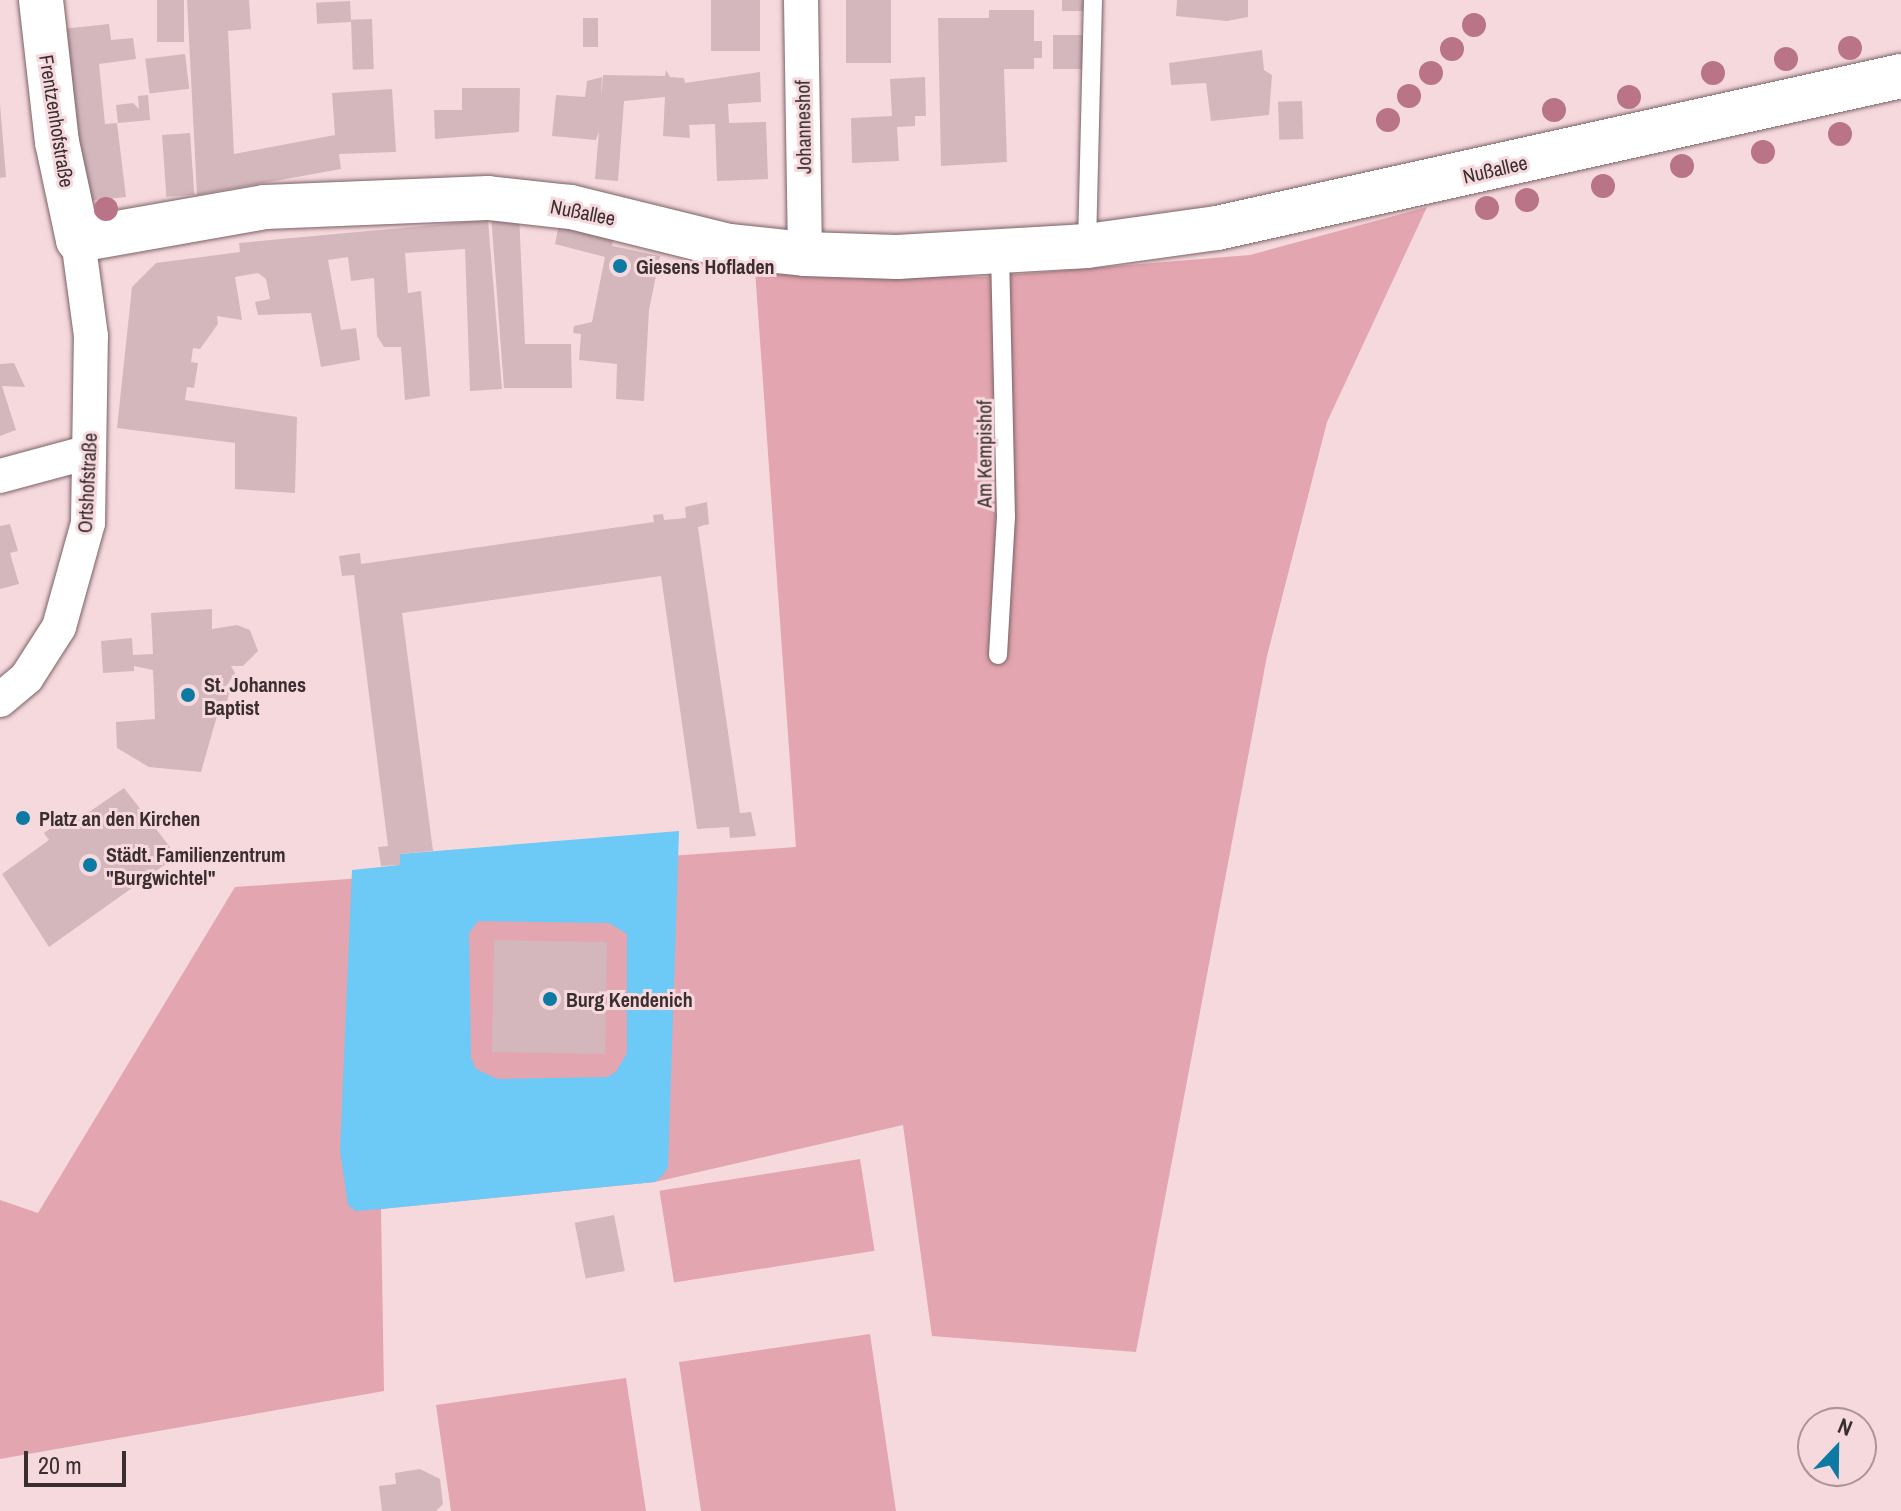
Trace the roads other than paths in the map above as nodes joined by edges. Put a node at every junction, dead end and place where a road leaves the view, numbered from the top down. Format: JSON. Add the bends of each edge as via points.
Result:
{"nodes":[{"id":1,"x":41,"y":0,"type":"edge"},
{"id":2,"x":801,"y":0,"type":"edge"},
{"id":3,"x":1093,"y":0,"type":"edge"},
{"id":4,"x":1901,"y":76,"type":"edge"},
{"id":5,"x":78,"y":240,"type":"junction"},
{"id":6,"x":1087,"y":246,"type":"junction"},
{"id":7,"x":1000,"y":252,"type":"junction"},
{"id":8,"x":805,"y":254,"type":"junction"},
{"id":9,"x":89,"y":452,"type":"junction"},
{"id":10,"x":0,"y":476,"type":"edge"},
{"id":11,"x":998,"y":655,"type":"dead end"},
{"id":12,"x":0,"y":700,"type":"edge"}],
"edges":[{"from":1,"to":5,"type":"street","name":"Frentzenhofstraße","via":[[57,142]]},
{"from":2,"to":8,"type":"street","name":"Johanneshof"},
{"from":3,"to":6,"type":"lane"},
{"from":4,"to":6,"type":"street","name":"Nußallee","via":[[1231,225]]},
{"from":5,"to":8,"type":"street","name":"Nußallee","via":[[265,207],[488,198],[571,207],[729,246]]},
{"from":5,"to":9,"type":"street","name":"Ortshofstraße","via":[[91,336]]},
{"from":6,"to":7,"type":"street","name":"Nußallee"},
{"from":7,"to":8,"type":"street","name":"Nußallee"},
{"from":7,"to":11,"type":"lane","name":"Am Kempishof","via":[[1006,517]]},
{"from":9,"to":10,"type":"street"},
{"from":9,"to":12,"type":"street","name":"Ortshofstraße","via":[[88,523],[59,627],[27,677]]}]}
